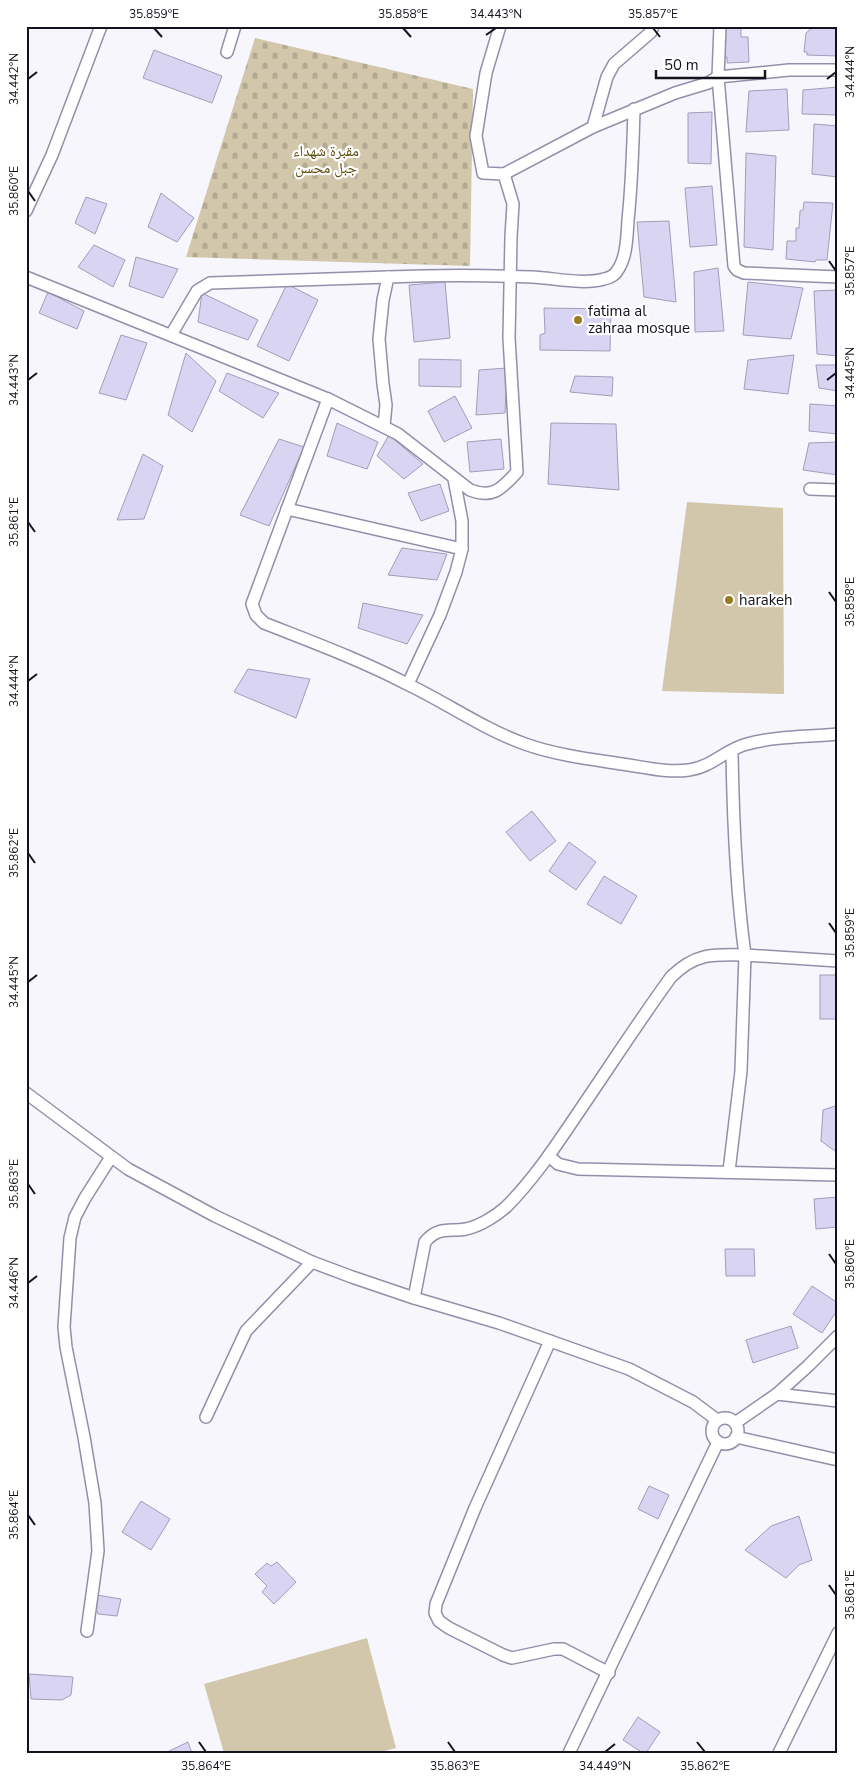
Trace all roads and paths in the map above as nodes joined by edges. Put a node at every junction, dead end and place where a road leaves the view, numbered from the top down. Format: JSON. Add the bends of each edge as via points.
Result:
{"nodes":[{"id":1,"x":101,"y":26,"type":"edge"},
{"id":2,"x":235,"y":26,"type":"edge"},
{"id":3,"x":500,"y":26,"type":"edge"},
{"id":4,"x":653,"y":26,"type":"edge"},
{"id":5,"x":720,"y":26,"type":"edge"},
{"id":6,"x":227,"y":52,"type":"dead end"},
{"id":7,"x":838,"y":70,"type":"edge"},
{"id":8,"x":718,"y":77,"type":"junction"},
{"id":9,"x":634,"y":109,"type":"junction"},
{"id":10,"x":593,"y":127,"type":"junction"},
{"id":11,"x":504,"y":174,"type":"junction"},
{"id":12,"x":26,"y":211,"type":"edge"},
{"id":13,"x":511,"y":276,"type":"junction"},
{"id":14,"x":28,"y":277,"type":"edge"},
{"id":15,"x":388,"y":277,"type":"junction"},
{"id":16,"x":838,"y":277,"type":"edge"},
{"id":17,"x":171,"y":335,"type":"junction"},
{"id":18,"x":328,"y":399,"type":"junction"},
{"id":19,"x":384,"y":426,"type":"junction"},
{"id":20,"x":454,"y":479,"type":"junction"},
{"id":21,"x":810,"y":489,"type":"dead end"},
{"id":22,"x":838,"y":490,"type":"edge"},
{"id":23,"x":287,"y":509,"type":"junction"},
{"id":24,"x":462,"y":549,"type":"junction"},
{"id":25,"x":408,"y":684,"type":"junction"},
{"id":26,"x":838,"y":734,"type":"edge"},
{"id":27,"x":732,"y":751,"type":"junction"},
{"id":28,"x":745,"y":955,"type":"junction"},
{"id":29,"x":838,"y":961,"type":"edge"},
{"id":30,"x":27,"y":1096,"type":"edge"},
{"id":31,"x":548,"y":1156,"type":"junction"},
{"id":32,"x":111,"y":1157,"type":"junction"},
{"id":33,"x":729,"y":1171,"type":"junction"},
{"id":34,"x":838,"y":1175,"type":"edge"},
{"id":35,"x":312,"y":1262,"type":"junction"},
{"id":36,"x":414,"y":1298,"type":"junction"},
{"id":37,"x":838,"y":1336,"type":"edge"},
{"id":38,"x":550,"y":1341,"type":"junction"},
{"id":39,"x":777,"y":1394,"type":"junction"},
{"id":40,"x":838,"y":1401,"type":"edge"},
{"id":41,"x":206,"y":1417,"type":"dead end"},
{"id":42,"x":717,"y":1420,"type":"junction"},
{"id":43,"x":735,"y":1423,"type":"junction"},
{"id":44,"x":736,"y":1437,"type":"junction"},
{"id":45,"x":718,"y":1442,"type":"junction"},
{"id":46,"x":838,"y":1460,"type":"edge"},
{"id":47,"x":88,"y":1630,"type":"dead end"},
{"id":48,"x":838,"y":1633,"type":"edge"},
{"id":49,"x":608,"y":1673,"type":"junction"},
{"id":50,"x":569,"y":1753,"type":"edge"},
{"id":51,"x":779,"y":1753,"type":"edge"}],
"edges":[{"from":1,"to":12,"type":"street","via":[[52,155]]},
{"from":2,"to":6,"type":"street"},
{"from":3,"to":11,"type":"street","via":[[486,73],[476,136],[483,173]]},
{"from":4,"to":10,"type":"street","via":[[651,32],[614,64],[607,77]]},
{"from":5,"to":8,"type":"street"},
{"from":7,"to":8,"type":"street","via":[[789,70]]},
{"from":8,"to":9,"type":"street"},
{"from":8,"to":16,"type":"street","via":[[734,266],[744,273]]},
{"from":9,"to":10,"type":"street"},
{"from":9,"to":13,"type":"street","via":[[632,185],[626,238],[616,273],[604,279],[581,280]]},
{"from":10,"to":11,"type":"street"},
{"from":11,"to":13,"type":"street","via":[[513,204]]},
{"from":13,"to":15,"type":"street"},
{"from":13,"to":20,"type":"street","via":[[509,338],[517,472],[492,493],[470,490]]},
{"from":14,"to":17,"type":"street"},
{"from":15,"to":17,"type":"street","via":[[210,283],[197,291]]},
{"from":15,"to":19,"type":"street","via":[[379,339],[386,405]]},
{"from":17,"to":18,"type":"street"},
{"from":18,"to":19,"type":"street"},
{"from":18,"to":23,"type":"street"},
{"from":19,"to":20,"type":"street","via":[[420,449]]},
{"from":20,"to":24,"type":"street","via":[[462,522]]},
{"from":21,"to":22,"type":"street"},
{"from":23,"to":24,"type":"street"},
{"from":23,"to":25,"type":"street","via":[[252,604],[256,614],[264,623]]},
{"from":24,"to":25,"type":"street","via":[[440,615]]},
{"from":25,"to":27,"type":"street","via":[[496,732],[575,757],[665,771],[708,765]]},
{"from":26,"to":27,"type":"street","via":[[746,744]]},
{"from":27,"to":28,"type":"street"},
{"from":28,"to":29,"type":"street"},
{"from":28,"to":31,"type":"street","via":[[702,956],[685,964],[671,977]]},
{"from":28,"to":33,"type":"street","via":[[741,1071]]},
{"from":30,"to":32,"type":"street"},
{"from":31,"to":33,"type":"street","via":[[558,1164],[578,1169]]},
{"from":31,"to":36,"type":"street","via":[[525,1187],[503,1209],[482,1223],[430,1235],[424,1242]]},
{"from":32,"to":35,"type":"street","via":[[176,1196]]},
{"from":32,"to":47,"type":"street","via":[[75,1217],[70,1238],[64,1327],[95,1503],[98,1551]]},
{"from":33,"to":34,"type":"street"},
{"from":35,"to":36,"type":"street"},
{"from":35,"to":41,"type":"street","via":[[246,1331]]},
{"from":36,"to":38,"type":"street"},
{"from":37,"to":39,"type":"street"},
{"from":38,"to":42,"type":"street","via":[[661,1384]]},
{"from":38,"to":49,"type":"street","via":[[475,1508],[435,1613],[439,1621],[449,1628],[512,1658],[563,1649]]},
{"from":39,"to":40,"type":"street"},
{"from":39,"to":43,"type":"street"},
{"from":42,"to":43,"type":"street","via":[[726,1418]]},
{"from":42,"to":45,"type":"street","via":[[712,1434]]},
{"from":43,"to":44,"type":"street"},
{"from":44,"to":45,"type":"street","via":[[728,1443]]},
{"from":44,"to":46,"type":"street"},
{"from":45,"to":49,"type":"street"},
{"from":48,"to":51,"type":"street"},
{"from":49,"to":50,"type":"street"}]}
